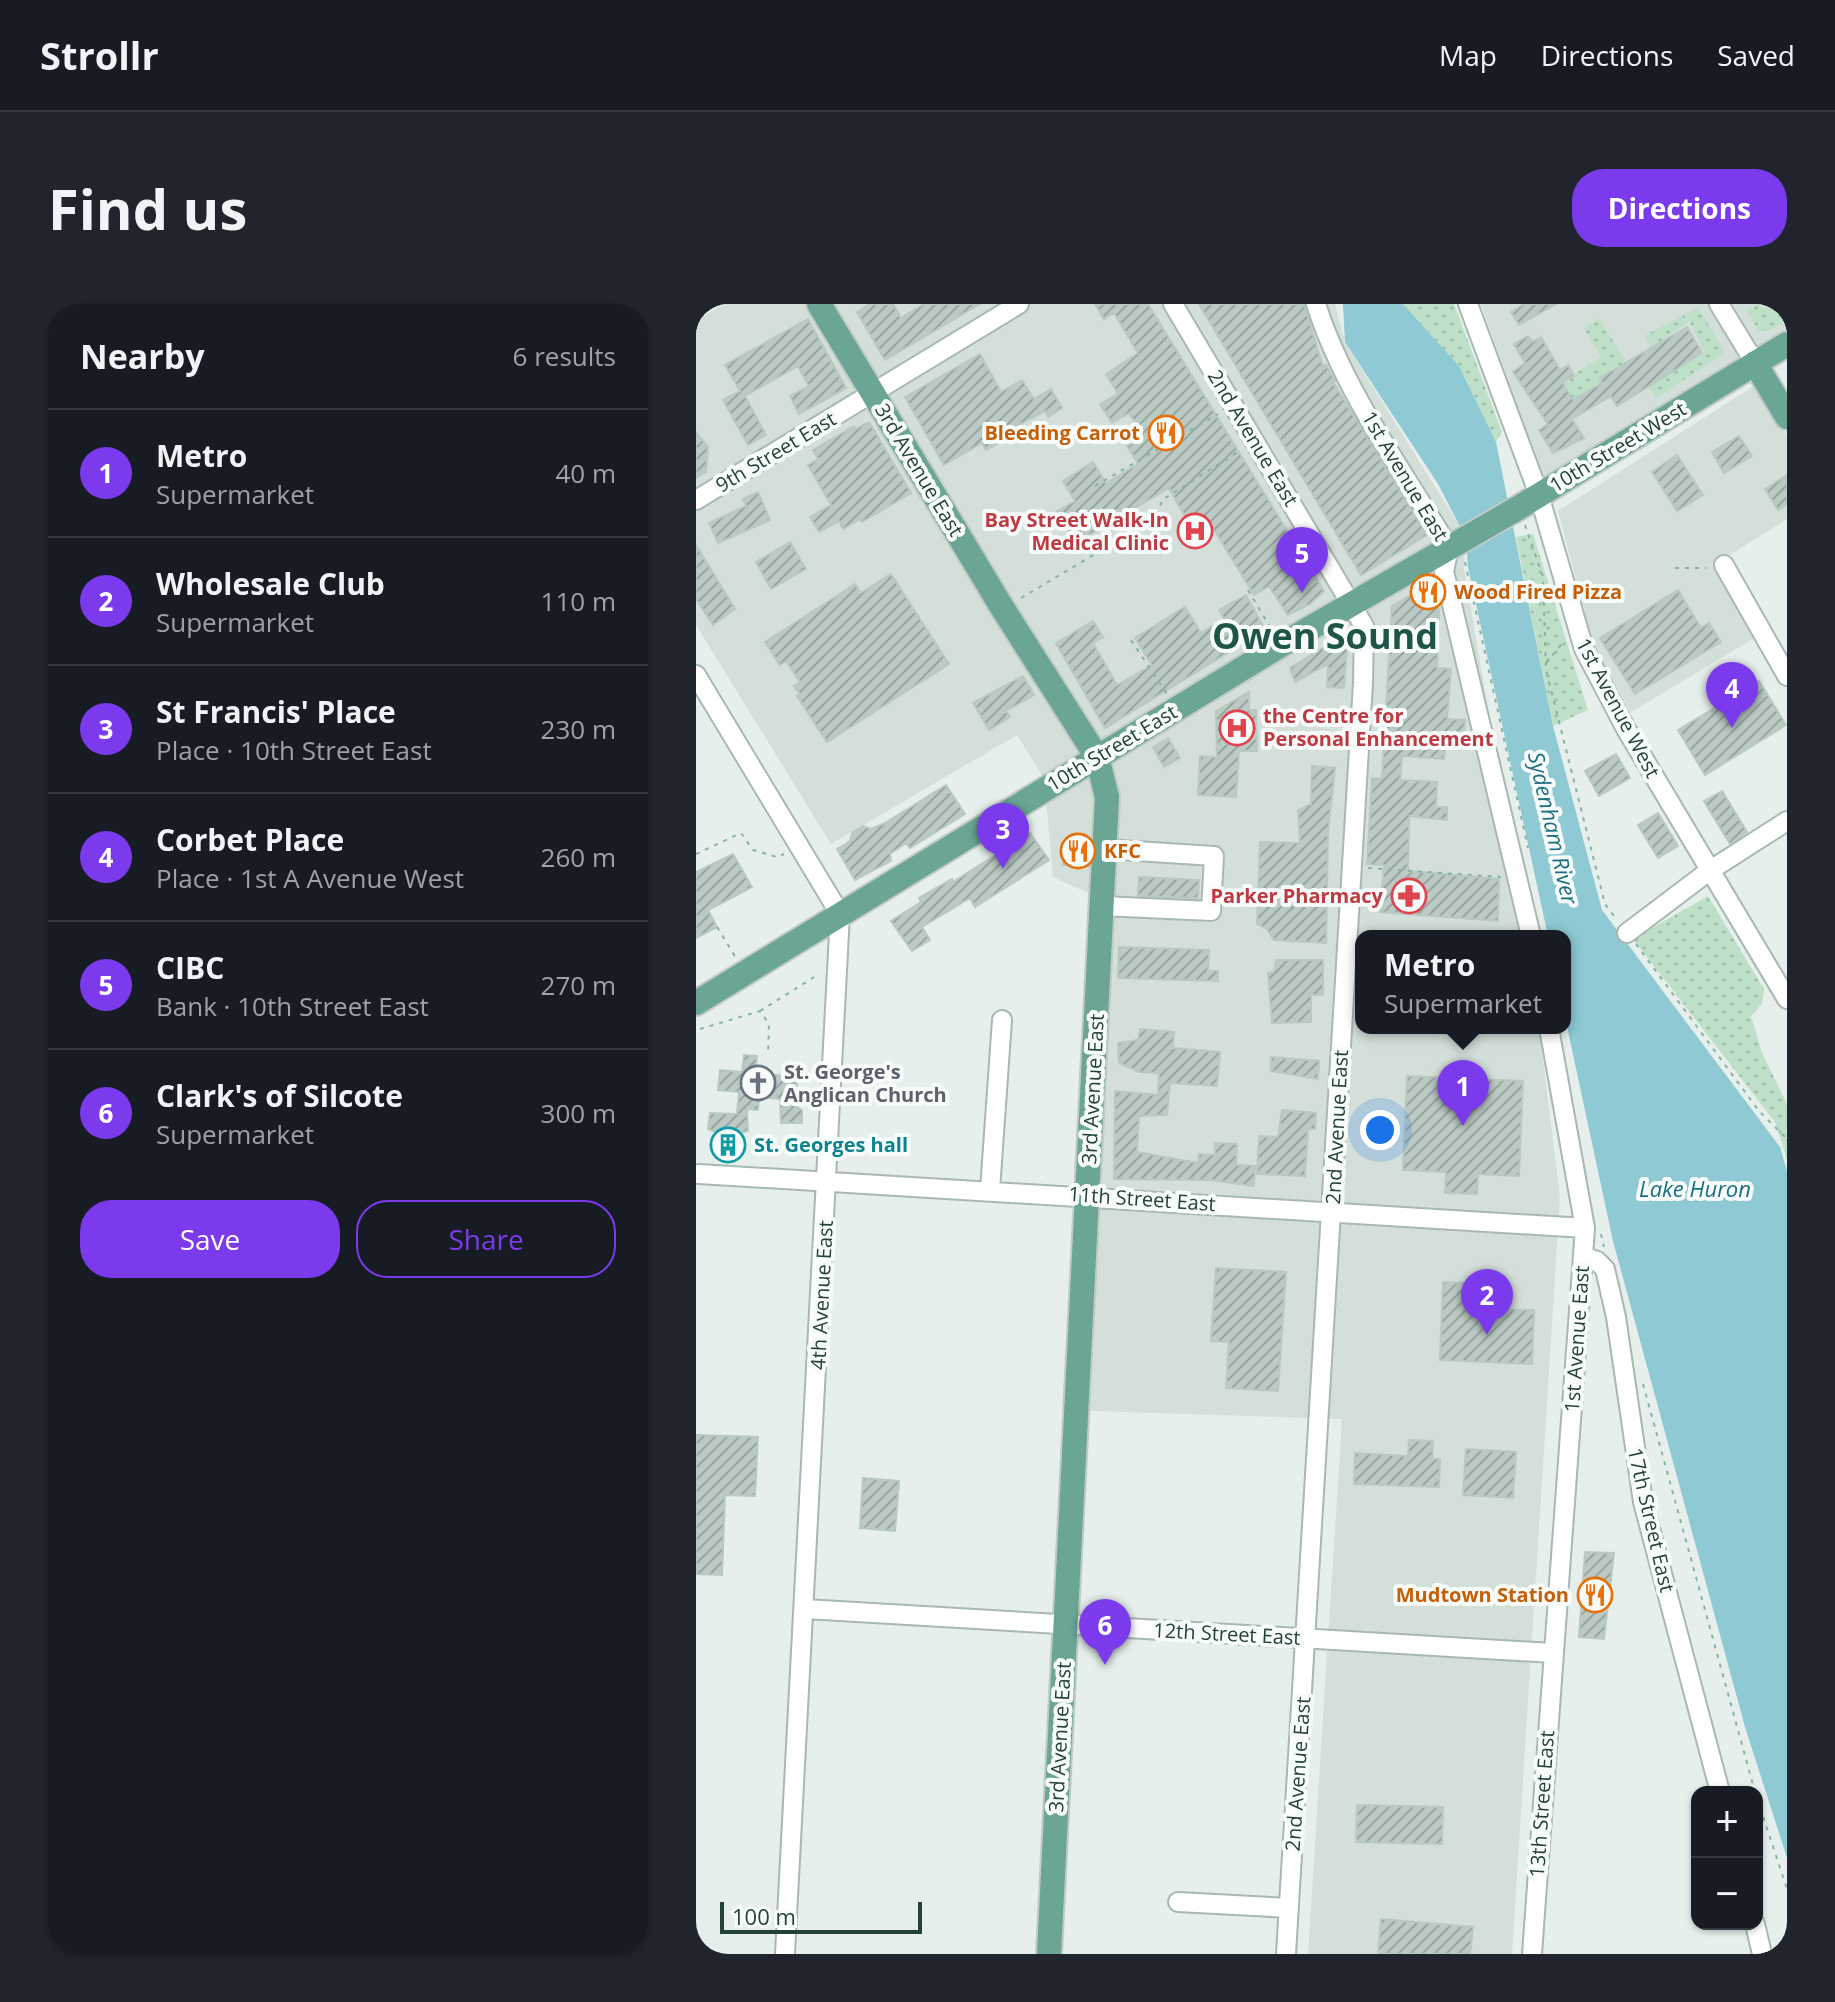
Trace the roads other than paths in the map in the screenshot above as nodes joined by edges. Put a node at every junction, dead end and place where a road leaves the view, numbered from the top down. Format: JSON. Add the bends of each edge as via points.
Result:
{"nodes":[{"id":1,"x":819,"y":304,"type":"edge"},
{"id":2,"x":1019,"y":304,"type":"edge"},
{"id":3,"x":1173,"y":304,"type":"edge"},
{"id":4,"x":1316,"y":304,"type":"edge"},
{"id":5,"x":1468,"y":304,"type":"edge"},
{"id":6,"x":1719,"y":304,"type":"edge"},
{"id":7,"x":1787,"y":344,"type":"edge"},
{"id":8,"x":1755,"y":363,"type":"junction"},
{"id":9,"x":873,"y":393,"type":"junction"},
{"id":10,"x":1787,"y":417,"type":"edge"},
{"id":11,"x":696,"y":500,"type":"edge"},
{"id":12,"x":1528,"y":502,"type":"junction"},
{"id":13,"x":1459,"y":542,"type":"junction"},
{"id":14,"x":1724,"y":565,"type":"road end"},
{"id":15,"x":1351,"y":604,"type":"junction"},
{"id":16,"x":696,"y":675,"type":"edge"},
{"id":17,"x":1787,"y":676,"type":"edge"},
{"id":18,"x":1097,"y":757,"type":"junction"},
{"id":19,"x":1787,"y":821,"type":"edge"},
{"id":20,"x":1105,"y":849,"type":"junction"},
{"id":21,"x":1709,"y":871,"type":"junction"},
{"id":22,"x":1102,"y":906,"type":"junction"},
{"id":23,"x":840,"y":914,"type":"junction"},
{"id":24,"x":1530,"y":930,"type":"edge"},
{"id":25,"x":1627,"y":933,"type":"road end"},
{"id":26,"x":698,"y":998,"type":"edge"},
{"id":27,"x":1787,"y":999,"type":"edge"},
{"id":28,"x":1002,"y":1020,"type":"dead end"},
{"id":29,"x":1550,"y":1034,"type":"edge"},
{"id":30,"x":699,"y":1174,"type":"dead end"},
{"id":31,"x":828,"y":1181,"type":"junction"},
{"id":32,"x":990,"y":1190,"type":"junction"},
{"id":33,"x":1088,"y":1195,"type":"junction"},
{"id":34,"x":1332,"y":1210,"type":"junction"},
{"id":35,"x":1592,"y":1226,"type":"junction"},
{"id":36,"x":1583,"y":1256,"type":"junction"},
{"id":37,"x":805,"y":1609,"type":"junction"},
{"id":38,"x":1065,"y":1625,"type":"junction"},
{"id":39,"x":1308,"y":1639,"type":"junction"},
{"id":40,"x":1553,"y":1653,"type":"junction"},
{"id":41,"x":1718,"y":1786,"type":"edge"},
{"id":42,"x":1178,"y":1902,"type":"dead end"},
{"id":43,"x":1289,"y":1908,"type":"junction"},
{"id":44,"x":1756,"y":1930,"type":"edge"},
{"id":45,"x":785,"y":1954,"type":"edge"},
{"id":46,"x":1049,"y":1954,"type":"edge"},
{"id":47,"x":1286,"y":1954,"type":"edge"},
{"id":48,"x":1532,"y":1954,"type":"edge"},
{"id":49,"x":1762,"y":1954,"type":"edge"}],
"edges":[{"from":1,"to":9,"type":"main road","name":"3rd Avenue East"},
{"from":2,"to":9,"type":"street","name":"9th Street East"},
{"from":3,"to":15,"type":"street","name":"2nd Avenue East"},
{"from":4,"to":13,"type":"street","name":"1st Avenue East","via":[[1350,385]]},
{"from":5,"to":12,"type":"street","name":"1st Avenue West"},
{"from":6,"to":8,"type":"street"},
{"from":7,"to":8,"type":"main road","name":"10th Street West"},
{"from":8,"to":10,"type":"main road"},
{"from":8,"to":12,"type":"main road","name":"10th Street West"},
{"from":9,"to":11,"type":"street","name":"9th Street East"},
{"from":9,"to":18,"type":"main road","name":"3rd Avenue East"},
{"from":12,"to":13,"type":"main road","name":"10th Street West"},
{"from":12,"to":21,"type":"street","name":"1st Avenue West","via":[[1584,649]]},
{"from":13,"to":15,"type":"main road","name":"10th Street East"},
{"from":13,"to":24,"type":"street","name":"1st Avenue East","via":[[1444,571]]},
{"from":14,"to":17,"type":"street"},
{"from":15,"to":18,"type":"main road","name":"10th Street East"},
{"from":15,"to":34,"type":"street","name":"2nd Avenue East","via":[[1364,626],[1365,654]]},
{"from":16,"to":23,"type":"street","via":[[767,806],[799,846]]},
{"from":18,"to":20,"type":"main road","name":"3rd Avenue East","via":[[1107,797]]},
{"from":18,"to":23,"type":"main road","name":"10th Street East"},
{"from":19,"to":21,"type":"street"},
{"from":20,"to":22,"type":"main road","name":"3rd Avenue East"},
{"from":20,"to":22,"type":"street","via":[[1214,856],[1211,911]]},
{"from":21,"to":25,"type":"street"},
{"from":21,"to":27,"type":"street","name":"1st Avenue West"},
{"from":22,"to":33,"type":"main road","name":"3rd Avenue East"},
{"from":23,"to":26,"type":"main road","name":"10th Street East"},
{"from":23,"to":31,"type":"street","name":"4th Avenue East"},
{"from":28,"to":32,"type":"street"},
{"from":29,"to":35,"type":"street","name":"1st Avenue East"},
{"from":30,"to":31,"type":"street","name":"11th Street East"},
{"from":31,"to":32,"type":"street","name":"11th Street East"},
{"from":31,"to":37,"type":"street","name":"4th Avenue East"},
{"from":32,"to":33,"type":"street","name":"11th Street East"},
{"from":33,"to":34,"type":"street","name":"11th Street East"},
{"from":33,"to":38,"type":"main road","name":"3rd Avenue East"},
{"from":34,"to":35,"type":"street","name":"11th Street East"},
{"from":34,"to":39,"type":"street","name":"2nd Avenue East"},
{"from":35,"to":36,"type":"street","name":"1st Avenue East"},
{"from":36,"to":40,"type":"street","name":"1st Avenue East"},
{"from":36,"to":41,"type":"street","name":"17th Street East","via":[[1605,1269],[1643,1502]]},
{"from":37,"to":38,"type":"street","name":"12th Street East"},
{"from":37,"to":45,"type":"street","name":"4th Avenue East"},
{"from":38,"to":39,"type":"street","name":"12th Street East"},
{"from":38,"to":46,"type":"main road","name":"3rd Avenue East"},
{"from":39,"to":40,"type":"street","name":"12th Street East"},
{"from":39,"to":43,"type":"street","name":"2nd Avenue East"},
{"from":40,"to":48,"type":"street","name":"13th Street East"},
{"from":42,"to":43,"type":"street"},
{"from":43,"to":47,"type":"street","name":"2nd Avenue East"},
{"from":44,"to":49,"type":"street"}]}
